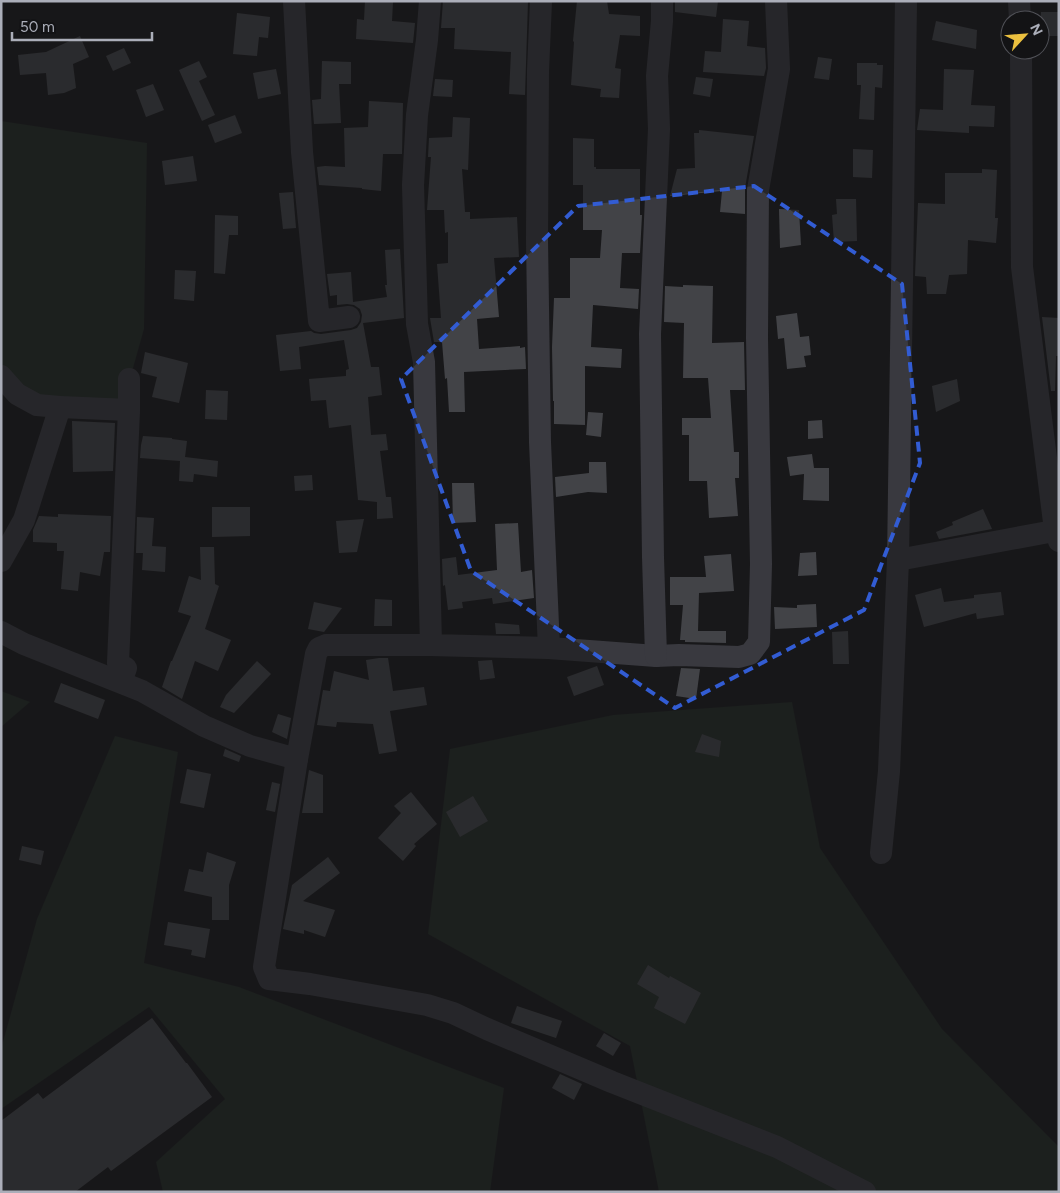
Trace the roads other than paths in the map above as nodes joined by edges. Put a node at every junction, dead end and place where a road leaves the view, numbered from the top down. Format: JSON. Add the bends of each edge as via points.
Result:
{"nodes":[{"id":1,"x":294,"y":1,"type":"edge"},
{"id":2,"x":430,"y":1,"type":"edge"},
{"id":3,"x":541,"y":1,"type":"edge"},
{"id":4,"x":662,"y":1,"type":"edge"},
{"id":5,"x":776,"y":1,"type":"edge"},
{"id":6,"x":906,"y":1,"type":"edge"},
{"id":7,"x":1021,"y":60,"type":"edge"},
{"id":8,"x":349,"y":317,"type":"dead end"},
{"id":9,"x":1,"y":376,"type":"edge"},
{"id":10,"x":129,"y":379,"type":"dead end"},
{"id":11,"x":60,"y":407,"type":"junction"},
{"id":12,"x":129,"y":410,"type":"junction"},
{"id":13,"x":1058,"y":534,"type":"edge"},
{"id":14,"x":898,"y":560,"type":"junction"},
{"id":15,"x":1,"y":561,"type":"edge"},
{"id":16,"x":1,"y":632,"type":"edge"},
{"id":17,"x":431,"y":645,"type":"junction"},
{"id":18,"x":549,"y":648,"type":"junction"},
{"id":19,"x":656,"y":656,"type":"junction"},
{"id":20,"x":121,"y":682,"type":"junction"},
{"id":21,"x":297,"y":759,"type":"junction"},
{"id":22,"x":881,"y":853,"type":"dead end"},
{"id":23,"x":865,"y":1192,"type":"edge"}],
"edges":[{"from":1,"to":8,"type":"street","via":[[302,152],[319,321]]},
{"from":2,"to":17,"type":"street","via":[[417,115],[414,185],[417,324],[424,362]]},
{"from":3,"to":18,"type":"street","via":[[537,180],[539,403]]},
{"from":4,"to":19,"type":"street","via":[[650,334]]},
{"from":5,"to":19,"type":"street","via":[[779,69],[758,190],[759,642],[750,654],[739,657]]},
{"from":6,"to":14,"type":"street"},
{"from":7,"to":13,"type":"street","via":[[1022,267]]},
{"from":9,"to":11,"type":"street","via":[[24,398],[37,404]]},
{"from":10,"to":12,"type":"street"},
{"from":11,"to":12,"type":"street"},
{"from":11,"to":15,"type":"street","via":[[24,520]]},
{"from":12,"to":20,"type":"street","via":[[118,663],[126,668]]},
{"from":13,"to":14,"type":"street"},
{"from":14,"to":22,"type":"street","via":[[889,771]]},
{"from":16,"to":20,"type":"street"},
{"from":17,"to":18,"type":"street"},
{"from":17,"to":21,"type":"street","via":[[326,645],[319,648]]},
{"from":18,"to":19,"type":"street"},
{"from":20,"to":21,"type":"street","via":[[204,726],[250,746]]},
{"from":21,"to":23,"type":"street","via":[[264,967],[269,979],[310,984],[453,1013],[612,1082],[777,1147]]}]}
